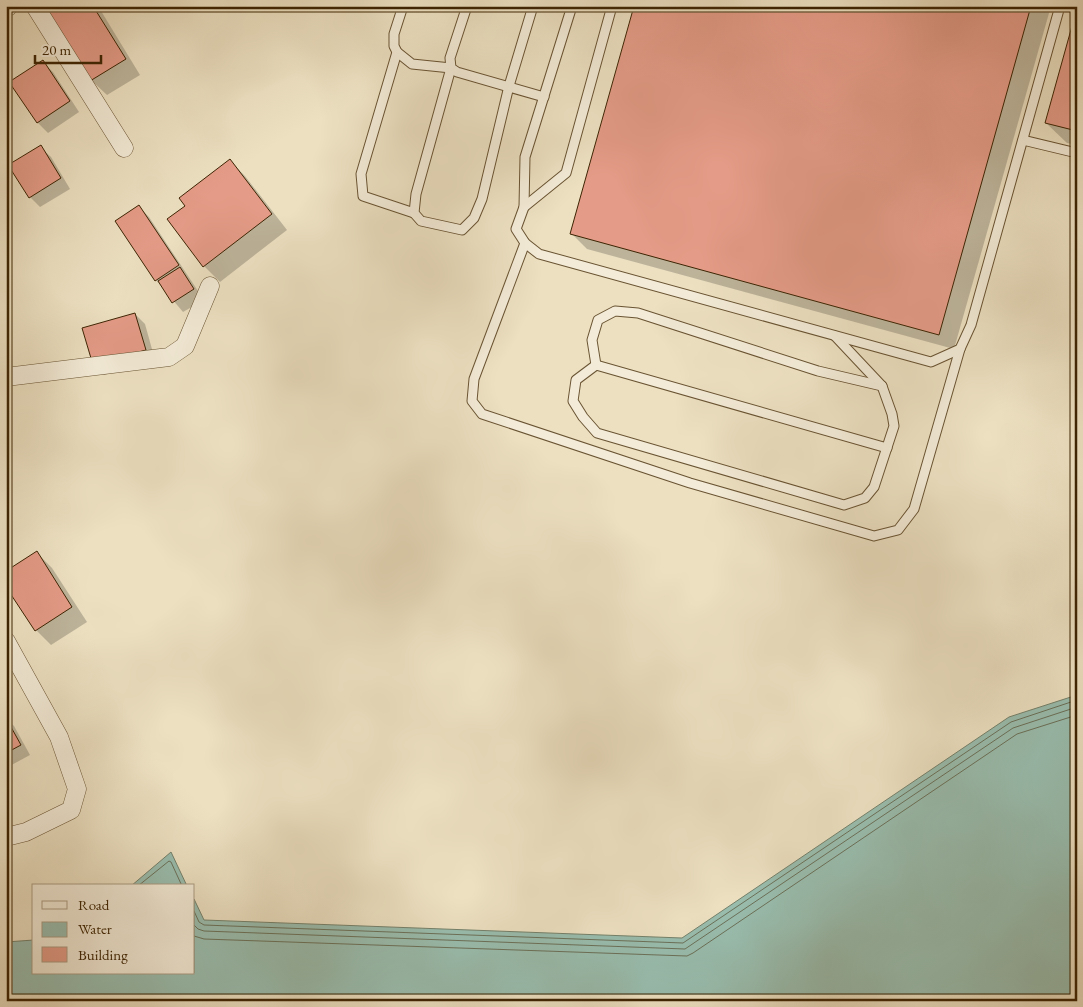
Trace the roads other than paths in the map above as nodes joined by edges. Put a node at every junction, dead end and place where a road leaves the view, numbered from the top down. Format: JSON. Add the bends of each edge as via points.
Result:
{"nodes":[{"id":1,"x":35,"y":6,"type":"edge"},
{"id":2,"x":403,"y":6,"type":"edge"},
{"id":3,"x":467,"y":6,"type":"edge"},
{"id":4,"x":533,"y":6,"type":"edge"},
{"id":5,"x":572,"y":6,"type":"edge"},
{"id":6,"x":612,"y":6,"type":"edge"},
{"id":7,"x":1060,"y":6,"type":"edge"},
{"id":8,"x":397,"y":52,"type":"junction"},
{"id":9,"x":451,"y":68,"type":"junction"},
{"id":10,"x":509,"y":86,"type":"junction"},
{"id":11,"x":544,"y":97,"type":"junction"},
{"id":12,"x":1023,"y":140,"type":"junction"},
{"id":13,"x":124,"y":148,"type":"dead end"},
{"id":14,"x":1077,"y":153,"type":"edge"},
{"id":15,"x":524,"y":207,"type":"junction"},
{"id":16,"x":414,"y":213,"type":"junction"},
{"id":17,"x":524,"y":243,"type":"junction"},
{"id":18,"x":210,"y":286,"type":"dead end"},
{"id":19,"x":835,"y":336,"type":"junction"},
{"id":20,"x":960,"y":348,"type":"junction"},
{"id":21,"x":596,"y":364,"type":"junction"},
{"id":22,"x":6,"y":377,"type":"edge"},
{"id":23,"x":882,"y":386,"type":"junction"},
{"id":24,"x":887,"y":448,"type":"junction"},
{"id":25,"x":6,"y":641,"type":"edge"},
{"id":26,"x":6,"y":837,"type":"edge"}],
"edges":[{"from":1,"to":13,"type":"street"},
{"from":2,"to":8,"type":"lane","via":[[394,34]]},
{"from":3,"to":9,"type":"lane","via":[[450,58]]},
{"from":4,"to":10,"type":"lane"},
{"from":5,"to":11,"type":"lane"},
{"from":6,"to":15,"type":"lane","via":[[566,173]]},
{"from":7,"to":12,"type":"lane"},
{"from":8,"to":9,"type":"lane","via":[[412,64]]},
{"from":8,"to":16,"type":"lane","via":[[361,174],[363,196]]},
{"from":9,"to":10,"type":"lane"},
{"from":9,"to":16,"type":"lane","via":[[416,194]]},
{"from":10,"to":11,"type":"lane"},
{"from":10,"to":16,"type":"lane","via":[[482,198],[474,218],[462,230],[420,221]]},
{"from":11,"to":15,"type":"lane","via":[[525,157]]},
{"from":12,"to":14,"type":"lane"},
{"from":12,"to":20,"type":"lane","via":[[972,325]]},
{"from":15,"to":17,"type":"lane","via":[[516,230]]},
{"from":17,"to":19,"type":"lane","via":[[539,254]]},
{"from":17,"to":20,"type":"lane","via":[[474,379],[472,401],[482,414],[690,482],[874,536],[898,530],[914,509]]},
{"from":18,"to":22,"type":"street","via":[[185,346],[169,358]]},
{"from":19,"to":20,"type":"lane","via":[[931,362]]},
{"from":19,"to":23,"type":"lane"},
{"from":21,"to":23,"type":"lane","via":[[592,340],[598,320],[615,311],[638,313],[818,371]]},
{"from":21,"to":24,"type":"lane"},
{"from":21,"to":24,"type":"lane","via":[[576,380],[574,401],[582,417],[598,434],[844,505],[865,498],[874,487]]},
{"from":23,"to":24,"type":"lane","via":[[894,426]]},
{"from":25,"to":26,"type":"street","via":[[59,737],[77,789],[71,810],[26,832]]}]}
